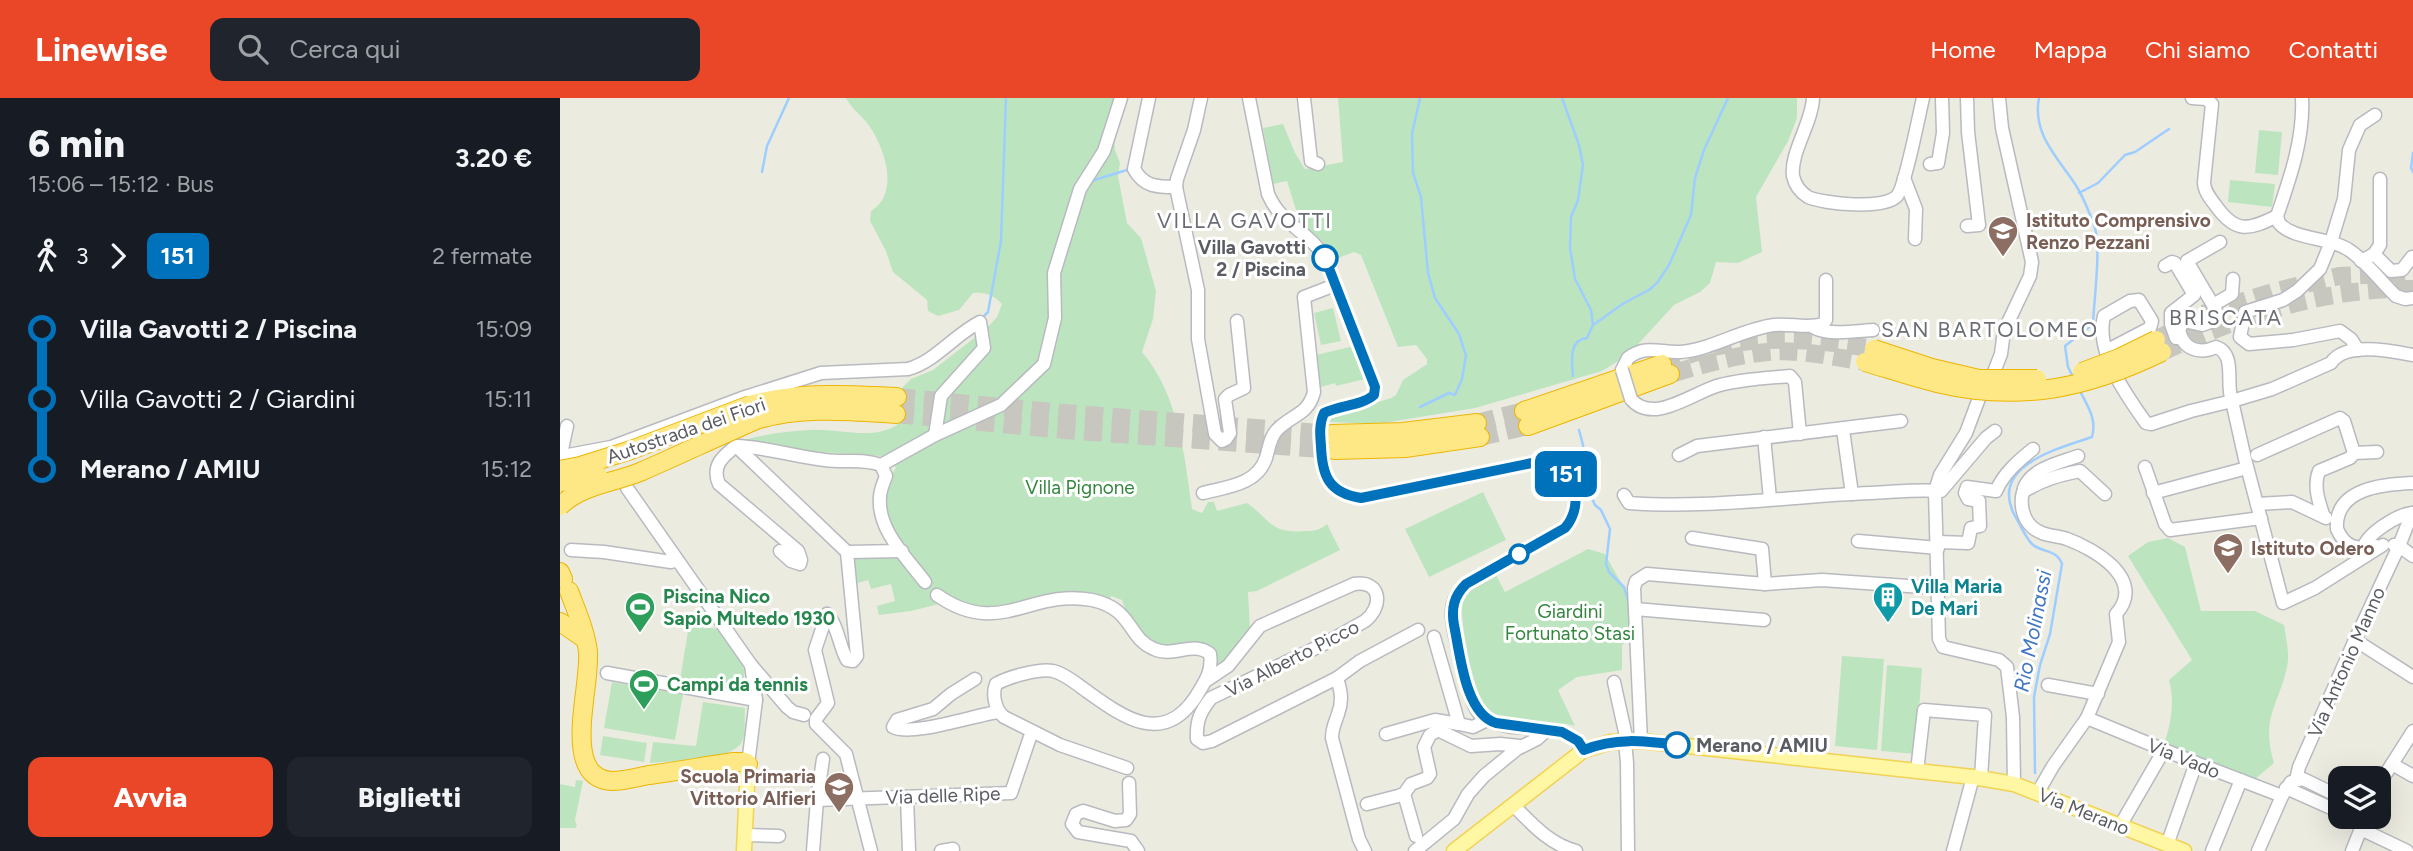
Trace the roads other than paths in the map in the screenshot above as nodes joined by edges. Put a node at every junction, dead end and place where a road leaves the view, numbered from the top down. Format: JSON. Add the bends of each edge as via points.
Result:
{"nodes":[{"id":1,"x":1121,"y":98,"type":"edge"},
{"id":2,"x":1149,"y":98,"type":"edge"},
{"id":3,"x":1201,"y":98,"type":"edge"},
{"id":4,"x":1249,"y":98,"type":"edge"},
{"id":5,"x":1304,"y":98,"type":"edge"},
{"id":6,"x":1813,"y":98,"type":"edge"},
{"id":7,"x":1923,"y":98,"type":"edge"},
{"id":8,"x":1942,"y":98,"type":"edge"},
{"id":9,"x":1968,"y":98,"type":"edge"},
{"id":10,"x":1999,"y":98,"type":"edge"},
{"id":11,"x":2192,"y":98,"type":"edge"},
{"id":12,"x":2288,"y":98,"type":"edge"},
{"id":13,"x":2303,"y":98,"type":"edge"},
{"id":14,"x":2375,"y":115,"type":"dead end"},
{"id":15,"x":1318,"y":164,"type":"dead end"},
{"id":16,"x":1930,"y":164,"type":"dead end"},
{"id":17,"x":1904,"y":178,"type":"junction"},
{"id":18,"x":2380,"y":179,"type":"dead end"},
{"id":19,"x":1176,"y":187,"type":"junction"},
{"id":20,"x":2277,"y":216,"type":"junction"},
{"id":21,"x":1967,"y":226,"type":"dead end"},
{"id":22,"x":1915,"y":239,"type":"dead end"},
{"id":23,"x":2220,"y":242,"type":"dead end"},
{"id":24,"x":2331,"y":242,"type":"junction"},
{"id":25,"x":2374,"y":254,"type":"junction"},
{"id":26,"x":2412,"y":257,"type":"edge"},
{"id":27,"x":2361,"y":261,"type":"junction"},
{"id":28,"x":2165,"y":266,"type":"dead end"},
{"id":29,"x":2233,"y":279,"type":"dead end"},
{"id":30,"x":1826,"y":281,"type":"dead end"},
{"id":31,"x":1335,"y":285,"type":"junction"},
{"id":32,"x":2413,"y":298,"type":"edge"},
{"id":33,"x":2213,"y":305,"type":"junction"},
{"id":34,"x":1237,"y":321,"type":"dead end"},
{"id":35,"x":1813,"y":326,"type":"junction"},
{"id":36,"x":1873,"y":330,"type":"dead end"},
{"id":37,"x":2159,"y":346,"type":"tunnel mouth"},
{"id":38,"x":2190,"y":348,"type":"junction"},
{"id":39,"x":2358,"y":350,"type":"junction"},
{"id":40,"x":2106,"y":351,"type":"junction"},
{"id":41,"x":2413,"y":355,"type":"edge"},
{"id":42,"x":1869,"y":356,"type":"tunnel mouth"},
{"id":43,"x":1666,"y":369,"type":"tunnel mouth"},
{"id":44,"x":2232,"y":401,"type":"junction"},
{"id":45,"x":896,"y":406,"type":"tunnel mouth"},
{"id":46,"x":753,"y":413,"type":"junction"},
{"id":47,"x":1526,"y":419,"type":"tunnel mouth"},
{"id":48,"x":1901,"y":421,"type":"dead end"},
{"id":49,"x":567,"y":426,"type":"dead end"},
{"id":50,"x":1479,"y":430,"type":"tunnel mouth"},
{"id":51,"x":1843,"y":430,"type":"junction"},
{"id":52,"x":1995,"y":431,"type":"dead end"},
{"id":53,"x":1800,"y":434,"type":"junction"},
{"id":54,"x":935,"y":435,"type":"junction"},
{"id":55,"x":1764,"y":437,"type":"junction"},
{"id":56,"x":1333,"y":442,"type":"tunnel mouth"},
{"id":57,"x":736,"y":446,"type":"junction"},
{"id":58,"x":2033,"y":449,"type":"dead end"},
{"id":59,"x":2377,"y":452,"type":"dead end"},
{"id":60,"x":2354,"y":453,"type":"junction"},
{"id":61,"x":1679,"y":455,"type":"dead end"},
{"id":62,"x":2257,"y":455,"type":"dead end"},
{"id":63,"x":2078,"y":456,"type":"dead end"},
{"id":64,"x":881,"y":465,"type":"junction"},
{"id":65,"x":2145,"y":467,"type":"dead end"},
{"id":66,"x":2247,"y":468,"type":"junction"},
{"id":67,"x":560,"y":470,"type":"edge"},
{"id":68,"x":560,"y":482,"type":"edge"},
{"id":69,"x":2413,"y":483,"type":"edge"},
{"id":70,"x":627,"y":488,"type":"dead end"},
{"id":71,"x":1935,"y":491,"type":"junction"},
{"id":72,"x":2022,"y":492,"type":"junction"},
{"id":73,"x":2153,"y":492,"type":"junction"},
{"id":74,"x":1203,"y":493,"type":"dead end"},
{"id":75,"x":1853,"y":494,"type":"junction"},
{"id":76,"x":2105,"y":494,"type":"dead end"},
{"id":77,"x":1624,"y":495,"type":"dead end"},
{"id":78,"x":1770,"y":499,"type":"junction"},
{"id":79,"x":2257,"y":504,"type":"junction"},
{"id":80,"x":560,"y":506,"type":"edge"},
{"id":81,"x":2413,"y":513,"type":"edge"},
{"id":82,"x":2324,"y":517,"type":"junction"},
{"id":83,"x":2261,"y":518,"type":"junction"},
{"id":84,"x":2336,"y":524,"type":"junction"},
{"id":85,"x":1692,"y":538,"type":"dead end"},
{"id":86,"x":1858,"y":541,"type":"dead end"},
{"id":87,"x":1938,"y":545,"type":"junction"},
{"id":88,"x":2383,"y":545,"type":"junction"},
{"id":89,"x":2399,"y":546,"type":"junction"},
{"id":90,"x":2362,"y":549,"type":"junction"},
{"id":91,"x":570,"y":550,"type":"dead end"},
{"id":92,"x":780,"y":551,"type":"dead end"},
{"id":93,"x":902,"y":551,"type":"junction"},
{"id":94,"x":846,"y":552,"type":"junction"},
{"id":95,"x":2413,"y":556,"type":"edge"},
{"id":96,"x":677,"y":560,"type":"junction"},
{"id":97,"x":564,"y":581,"type":"edge"},
{"id":98,"x":925,"y":582,"type":"dead end"},
{"id":99,"x":1765,"y":583,"type":"junction"},
{"id":100,"x":1937,"y":588,"type":"junction"},
{"id":101,"x":937,"y":596,"type":"dead end"},
{"id":102,"x":1635,"y":609,"type":"junction"},
{"id":103,"x":1764,"y":620,"type":"dead end"},
{"id":104,"x":560,"y":622,"type":"edge"},
{"id":105,"x":1418,"y":630,"type":"dead end"},
{"id":106,"x":1434,"y":637,"type":"dead end"},
{"id":107,"x":585,"y":639,"type":"junction"},
{"id":108,"x":2355,"y":640,"type":"junction"},
{"id":109,"x":751,"y":665,"type":"junction"},
{"id":110,"x":607,"y":673,"type":"dead end"},
{"id":111,"x":2413,"y":677,"type":"edge"},
{"id":112,"x":1337,"y":678,"type":"junction"},
{"id":113,"x":975,"y":680,"type":"dead end"},
{"id":114,"x":1207,"y":680,"type":"junction"},
{"id":115,"x":1614,"y":682,"type":"dead end"},
{"id":116,"x":2048,"y":685,"type":"dead end"},
{"id":117,"x":2098,"y":694,"type":"junction"},
{"id":118,"x":756,"y":700,"type":"junction"},
{"id":119,"x":998,"y":712,"type":"junction"},
{"id":120,"x":804,"y":715,"type":"dead end"},
{"id":121,"x":2088,"y":718,"type":"junction"},
{"id":122,"x":1487,"y":720,"type":"junction"},
{"id":123,"x":1459,"y":724,"type":"junction"},
{"id":124,"x":1546,"y":731,"type":"junction"},
{"id":125,"x":2413,"y":731,"type":"edge"},
{"id":126,"x":1387,"y":734,"type":"dead end"},
{"id":127,"x":1030,"y":737,"type":"dead end"},
{"id":128,"x":1631,"y":741,"type":"junction"},
{"id":129,"x":1520,"y":746,"type":"junction"},
{"id":130,"x":1584,"y":750,"type":"junction"},
{"id":131,"x":2164,"y":750,"type":"junction"},
{"id":132,"x":823,"y":759,"type":"dead end"},
{"id":133,"x":748,"y":764,"type":"junction"},
{"id":134,"x":2196,"y":764,"type":"junction"},
{"id":135,"x":2392,"y":764,"type":"joint"},
{"id":136,"x":1127,"y":768,"type":"dead end"},
{"id":137,"x":1917,"y":771,"type":"junction"},
{"id":138,"x":2413,"y":776,"type":"edge"},
{"id":139,"x":1977,"y":778,"type":"junction"},
{"id":140,"x":2241,"y":780,"type":"junction"},
{"id":141,"x":1129,"y":783,"type":"dead end"},
{"id":142,"x":2014,"y":784,"type":"junction"},
{"id":143,"x":2288,"y":788,"type":"junction"},
{"id":144,"x":2328,"y":791,"type":"edge"},
{"id":145,"x":2038,"y":792,"type":"junction"},
{"id":146,"x":1404,"y":794,"type":"junction"},
{"id":147,"x":859,"y":798,"type":"junction"},
{"id":148,"x":907,"y":798,"type":"junction"},
{"id":149,"x":817,"y":800,"type":"junction"},
{"id":150,"x":1367,"y":804,"type":"dead end"},
{"id":151,"x":1513,"y":804,"type":"junction"},
{"id":152,"x":2328,"y":806,"type":"edge"},
{"id":153,"x":2120,"y":826,"type":"junction"},
{"id":154,"x":2361,"y":829,"type":"edge"},
{"id":155,"x":2364,"y":829,"type":"edge"},
{"id":156,"x":746,"y":835,"type":"junction"},
{"id":157,"x":779,"y":836,"type":"dead end"},
{"id":158,"x":1416,"y":836,"type":"dead end"},
{"id":159,"x":2166,"y":845,"type":"junction"},
{"id":160,"x":2384,"y":847,"type":"edge"},
{"id":161,"x":1559,"y":848,"type":"edge"},
{"id":162,"x":744,"y":851,"type":"edge"},
{"id":163,"x":813,"y":851,"type":"edge"},
{"id":164,"x":871,"y":851,"type":"edge"},
{"id":165,"x":909,"y":851,"type":"edge"},
{"id":166,"x":1138,"y":851,"type":"edge"},
{"id":167,"x":1365,"y":851,"type":"edge"},
{"id":168,"x":1415,"y":851,"type":"edge"},
{"id":169,"x":1454,"y":851,"type":"edge"},
{"id":170,"x":1576,"y":851,"type":"edge"},
{"id":171,"x":1628,"y":851,"type":"edge"},
{"id":172,"x":1952,"y":851,"type":"edge"},
{"id":173,"x":2184,"y":851,"type":"edge"},
{"id":174,"x":2212,"y":851,"type":"edge"},
{"id":175,"x":2258,"y":851,"type":"edge"},
{"id":176,"x":2352,"y":851,"type":"edge"},
{"id":177,"x":2407,"y":851,"type":"edge"}],
"edges":[{"from":1,"to":54,"type":"street","via":[[1104,151],[1080,189],[1055,273],[1055,318],[1044,363],[1000,405]]},
{"from":2,"to":19,"type":"street","via":[[1134,169],[1150,186]]},
{"from":3,"to":19,"type":"street"},
{"from":4,"to":31,"type":"street","via":[[1272,204],[1292,227],[1315,243]]},
{"from":5,"to":15,"type":"street","via":[[1311,161]]},
{"from":6,"to":17,"type":"street","via":[[1793,170],[1802,192],[1818,200],[1882,204],[1898,195]]},
{"from":7,"to":17,"type":"street"},
{"from":8,"to":16,"type":"street","via":[[1938,163]]},
{"from":9,"to":21,"type":"street","via":[[1979,225]]},
{"from":10,"to":71,"type":"street","via":[[2032,262],[2004,331],[1994,372]]},
{"from":11,"to":20,"type":"street","via":[[2212,104],[2204,182],[2218,209],[2240,227],[2257,226]]},
{"from":12,"to":13,"type":"street"},
{"from":13,"to":20,"type":"street","via":[[2291,174]]},
{"from":14,"to":24,"type":"street","via":[[2360,125],[2349,150],[2344,199]]},
{"from":17,"to":22,"type":"street","via":[[1916,209]]},
{"from":18,"to":25,"type":"street","via":[[2380,246]]},
{"from":19,"to":34,"type":"street","via":[[1198,290],[1201,360],[1216,437],[1222,441],[1230,433],[1226,400],[1244,388]]},
{"from":20,"to":24,"type":"street","via":[[2287,230]]},
{"from":23,"to":33,"type":"street","via":[[2187,261]]},
{"from":24,"to":27,"type":"street"},
{"from":24,"to":39,"type":"street","via":[[2320,269],[2297,291],[2245,312],[2239,337],[2249,344],[2340,331]]},
{"from":25,"to":26,"type":"street","via":[[2390,271],[2402,270]]},
{"from":25,"to":27,"type":"street"},
{"from":27,"to":32,"type":"street","via":[[2396,296]]},
{"from":28,"to":38,"type":"street","via":[[2174,262],[2194,295],[2171,315],[2179,342]]},
{"from":29,"to":33,"type":"street","via":[[2232,294]]},
{"from":30,"to":35,"type":"street","via":[[1826,320]]},
{"from":31,"to":74,"type":"street","via":[[1304,297],[1312,402],[1273,433],[1257,474],[1246,482]]},
{"from":31,"to":122,"type":"street","via":[[1375,387],[1367,401],[1324,413],[1320,423],[1322,469],[1334,487],[1361,498],[1537,462],[1560,469],[1575,489],[1576,507],[1565,528],[1466,584],[1454,600],[1454,625],[1471,697]]},
{"from":33,"to":38,"type":"street","via":[[2217,313],[2210,323],[2187,321],[2180,325],[2181,339]]},
{"from":35,"to":36,"type":"street","via":[[1831,331]]},
{"from":35,"to":53,"type":"street","bridge":true,"via":[[1766,327],[1679,352],[1649,348],[1628,358],[1622,370],[1632,399],[1641,408],[1656,410],[1722,384],[1790,376],[1796,382]]},
{"from":37,"to":42,"type":"highway","bridge":true,"via":[[2081,373],[2037,379],[1979,379]]},
{"from":38,"to":44,"type":"street","via":[[2224,351]]},
{"from":39,"to":41,"type":"street"},
{"from":39,"to":44,"type":"street","via":[[2285,384]]},
{"from":40,"to":40,"type":"street","via":[[2150,328],[2152,321],[2141,302],[2133,300],[2104,316]]},
{"from":40,"to":44,"type":"street","via":[[2148,424]]},
{"from":43,"to":47,"type":"highway"},
{"from":44,"to":66,"type":"street"},
{"from":45,"to":46,"type":"highway","name":"Autostrada dei Fiori","via":[[803,394],[774,399]]},
{"from":46,"to":67,"type":"highway","name":"Autostrada dei Fiori","bridge":true},
{"from":46,"to":68,"type":"highway","name":"Autostrada dei Fiori","bridge":true,"via":[[586,479]]},
{"from":46,"to":80,"type":"highway","bridge":true,"via":[[637,473],[570,496]]},
{"from":48,"to":51,"type":"street"},
{"from":49,"to":54,"type":"street","via":[[563,456],[611,447],[821,373],[919,366],[980,322],[984,348],[941,396]]},
{"from":50,"to":56,"type":"highway","via":[[1405,447]]},
{"from":51,"to":53,"type":"street"},
{"from":51,"to":75,"type":"street"},
{"from":52,"to":71,"type":"street","via":[[1941,491]]},
{"from":53,"to":55,"type":"street"},
{"from":54,"to":64,"type":"street"},
{"from":55,"to":61,"type":"street","via":[[1697,446]]},
{"from":55,"to":78,"type":"street"},
{"from":57,"to":64,"type":"street"},
{"from":57,"to":92,"type":"street","via":[[723,456],[715,472],[719,484],[798,551],[800,564]]},
{"from":57,"to":94,"type":"street"},
{"from":58,"to":87,"type":"street","via":[[2013,466],[1996,491],[1967,487],[1968,499],[1979,501],[1980,526],[1971,528],[1968,543]]},
{"from":59,"to":60,"type":"street"},
{"from":60,"to":62,"type":"street","via":[[2340,418]]},
{"from":60,"to":82,"type":"street","via":[[2318,473],[2317,492]]},
{"from":63,"to":72,"type":"street","via":[[2037,472]]},
{"from":64,"to":93,"type":"street","via":[[886,476],[879,495],[880,513]]},
{"from":65,"to":73,"type":"street"},
{"from":66,"to":73,"type":"street"},
{"from":66,"to":79,"type":"street"},
{"from":69,"to":84,"type":"street","via":[[2361,491],[2345,504]]},
{"from":70,"to":96,"type":"street"},
{"from":71,"to":75,"type":"street"},
{"from":71,"to":87,"type":"street"},
{"from":72,"to":76,"type":"street","via":[[2080,471]]},
{"from":72,"to":117,"type":"street","via":[[2020,501],[2032,527],[2098,555],[2119,573],[2125,586],[2123,607],[2116,614],[2119,642]]},
{"from":73,"to":83,"type":"street","via":[[2170,530]]},
{"from":75,"to":78,"type":"street"},
{"from":77,"to":78,"type":"street","via":[[1629,503],[1646,505]]},
{"from":79,"to":82,"type":"street","via":[[2292,502]]},
{"from":79,"to":83,"type":"street"},
{"from":81,"to":89,"type":"street","name":"Via Antonio Manno"},
{"from":81,"to":90,"type":"street","via":[[2368,537]]},
{"from":82,"to":84,"type":"street"},
{"from":83,"to":88,"type":"street","via":[[2283,603]]},
{"from":84,"to":90,"type":"street","via":[[2345,543]]},
{"from":85,"to":99,"type":"street","via":[[1762,548]]},
{"from":86,"to":87,"type":"street"},
{"from":87,"to":100,"type":"street"},
{"from":88,"to":89,"type":"street"},
{"from":88,"to":90,"type":"street"},
{"from":89,"to":95,"type":"street"},
{"from":89,"to":108,"type":"street","name":"Via Antonio Manno"},
{"from":91,"to":96,"type":"street"},
{"from":93,"to":94,"type":"street"},
{"from":93,"to":98,"type":"street"},
{"from":94,"to":147,"type":"street","via":[[856,660],[848,660],[827,614],[815,650],[828,703],[816,724],[844,750]]},
{"from":96,"to":109,"type":"street"},
{"from":97,"to":107,"type":"highway"},
{"from":99,"to":100,"type":"street","via":[[1822,580]]},
{"from":99,"to":102,"type":"street","via":[[1647,574],[1633,588]]},
{"from":100,"to":142,"type":"street","via":[[1943,647],[1999,660],[2007,667]]},
{"from":101,"to":114,"type":"street","via":[[975,614],[994,615],[1058,599],[1107,604],[1123,614],[1152,649],[1202,648],[1210,654]]},
{"from":102,"to":103,"type":"street"},
{"from":102,"to":128,"type":"street"},
{"from":104,"to":107,"type":"highway"},
{"from":105,"to":112,"type":"street"},
{"from":106,"to":123,"type":"street"},
{"from":107,"to":133,"type":"highway","via":[[588,666],[575,751],[589,772],[612,781],[734,762]]},
{"from":108,"to":111,"type":"street"},
{"from":108,"to":143,"type":"street","name":"Via Antonio Manno"},
{"from":109,"to":118,"type":"street"},
{"from":109,"to":120,"type":"street","via":[[793,712]]},
{"from":110,"to":118,"type":"street"},
{"from":112,"to":114,"type":"street","name":"Via Alberto Picco","via":[[1212,740],[1203,743],[1197,739],[1196,723],[1211,698],[1371,617],[1377,595],[1360,583],[1260,626],[1228,666]]},
{"from":112,"to":167,"type":"street","via":[[1341,705],[1332,738]]},
{"from":113,"to":119,"type":"street","via":[[939,705],[897,720],[893,727],[930,726]]},
{"from":114,"to":119,"type":"street","via":[[1182,714],[1167,722],[1139,721],[1116,712],[1050,670],[996,684]]},
{"from":115,"to":128,"type":"street"},
{"from":116,"to":117,"type":"street"},
{"from":117,"to":121,"type":"street"},
{"from":118,"to":133,"type":"street"},
{"from":119,"to":136,"type":"street","via":[[1060,745]]},
{"from":121,"to":131,"type":"street","name":"Via Vado"},
{"from":121,"to":145,"type":"street"},
{"from":122,"to":123,"type":"street","via":[[1473,727]]},
{"from":122,"to":124,"type":"street"},
{"from":123,"to":126,"type":"street","via":[[1435,720]]},
{"from":124,"to":129,"type":"street"},
{"from":124,"to":130,"type":"street","via":[[1566,734]]},
{"from":125,"to":135,"type":"street"},
{"from":127,"to":148,"type":"street","name":"Via delle Ripe","via":[[1011,793]]},
{"from":128,"to":130,"type":"main road","name":"Via Merano","via":[[1611,741]]},
{"from":128,"to":137,"type":"main road","name":"Via Merano"},
{"from":128,"to":171,"type":"street"},
{"from":129,"to":146,"type":"street","via":[[1471,746],[1438,730],[1424,747],[1429,776],[1411,784]]},
{"from":129,"to":168,"type":"street","via":[[1476,783],[1454,819]]},
{"from":130,"to":151,"type":"main road","name":"Via Merano"},
{"from":131,"to":134,"type":"street","name":"Via Vado"},
{"from":131,"to":153,"type":"street"},
{"from":132,"to":149,"type":"street"},
{"from":133,"to":156,"type":"main road"},
{"from":134,"to":140,"type":"street","name":"Via Vado"},
{"from":134,"to":159,"type":"street"},
{"from":135,"to":138,"type":"street"},
{"from":137,"to":139,"type":"main road","name":"Via Merano"},
{"from":137,"to":139,"type":"street","via":[[1924,710],[1985,715]]},
{"from":139,"to":142,"type":"main road","name":"Via Merano"},
{"from":139,"to":172,"type":"street"},
{"from":140,"to":143,"type":"street","name":"Via Vado"},
{"from":140,"to":174,"type":"street"},
{"from":141,"to":166,"type":"street","via":[[1130,814],[1126,820],[1083,811],[1072,824],[1078,832],[1131,841]]},
{"from":142,"to":145,"type":"main road","name":"Via Merano"},
{"from":143,"to":144,"type":"street","via":[[2303,779]]},
{"from":143,"to":152,"type":"street","name":"Via Vado"},
{"from":143,"to":175,"type":"street","name":"Via Antonio Manno"},
{"from":145,"to":153,"type":"main road","name":"Via Merano"},
{"from":146,"to":150,"type":"street"},
{"from":146,"to":158,"type":"street"},
{"from":147,"to":148,"type":"street","name":"Via delle Ripe"},
{"from":147,"to":149,"type":"street","name":"Via delle Ripe"},
{"from":147,"to":164,"type":"street"},
{"from":148,"to":165,"type":"street"},
{"from":149,"to":163,"type":"street"},
{"from":151,"to":161,"type":"street"},
{"from":151,"to":169,"type":"main road","name":"Via Merano"},
{"from":153,"to":159,"type":"main road","name":"Via Merano"},
{"from":154,"to":176,"type":"street"},
{"from":155,"to":160,"type":"street"},
{"from":156,"to":157,"type":"street"},
{"from":156,"to":162,"type":"main road"},
{"from":159,"to":173,"type":"main road","name":"Via Merano"},
{"from":160,"to":177,"type":"street"},
{"from":161,"to":170,"type":"street"}]}
